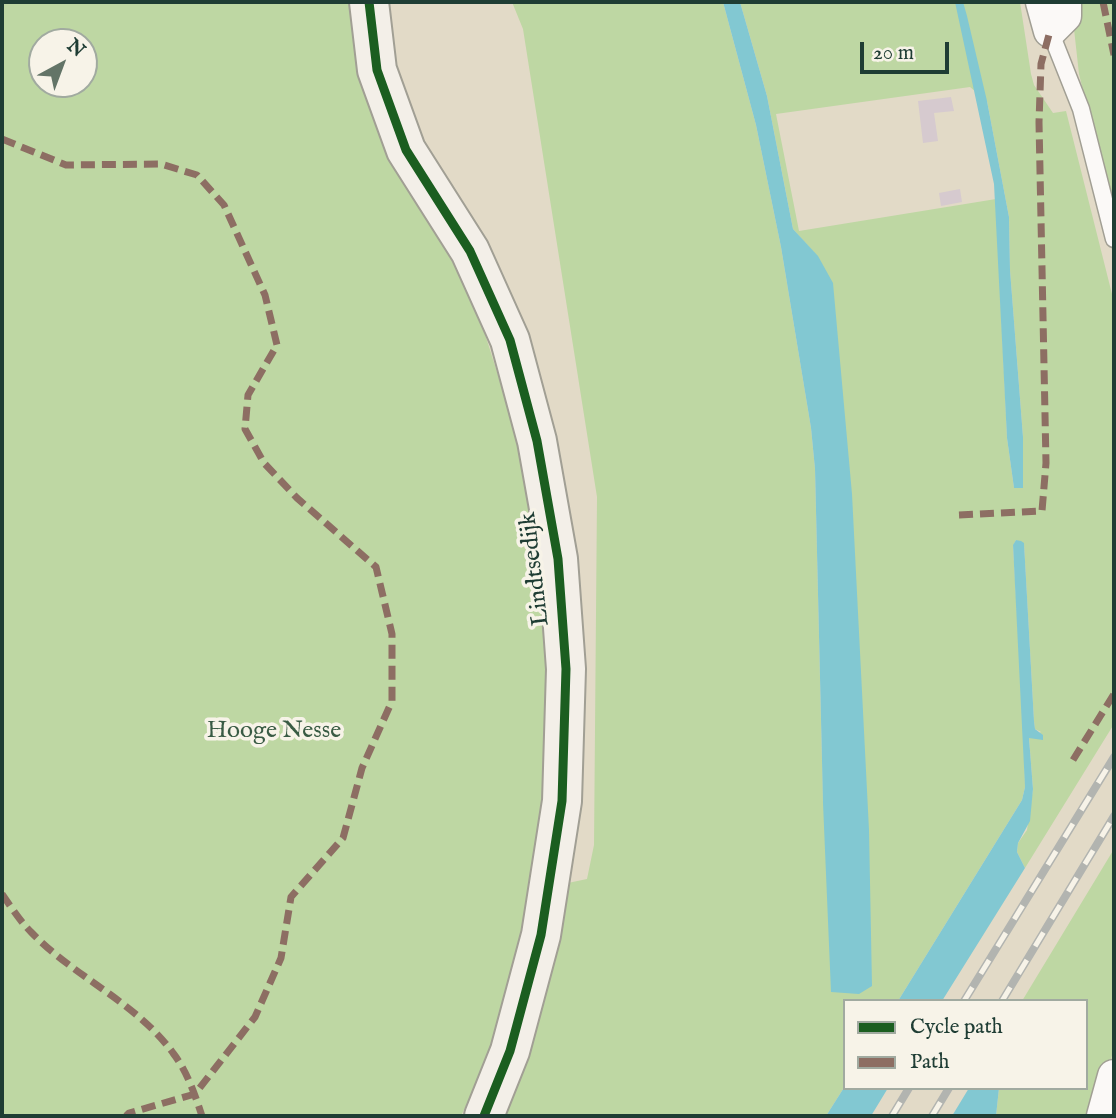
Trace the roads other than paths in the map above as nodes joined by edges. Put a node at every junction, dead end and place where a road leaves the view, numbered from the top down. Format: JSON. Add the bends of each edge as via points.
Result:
{"nodes":[{"id":1,"x":369,"y":2,"type":"edge"},
{"id":2,"x":1065,"y":2,"type":"edge"},
{"id":3,"x":1046,"y":16,"type":"edge"},
{"id":4,"x":1114,"y":239,"type":"edge"},
{"id":5,"x":1114,"y":1076,"type":"edge"},
{"id":6,"x":484,"y":1116,"type":"edge"},
{"id":7,"x":1103,"y":1116,"type":"edge"}],
"edges":[{"from":1,"to":6,"type":"street","name":"Lindtsedijk","via":[[377,70],[405,150],[470,251],[510,340],[537,441],[558,559],[566,669],[562,801],[541,935],[510,1051]]},
{"from":2,"to":3,"type":"street","via":[[1065,16]]},
{"from":3,"to":4,"type":"lane","via":[[1081,110]]},
{"from":5,"to":7,"type":"street"}]}
